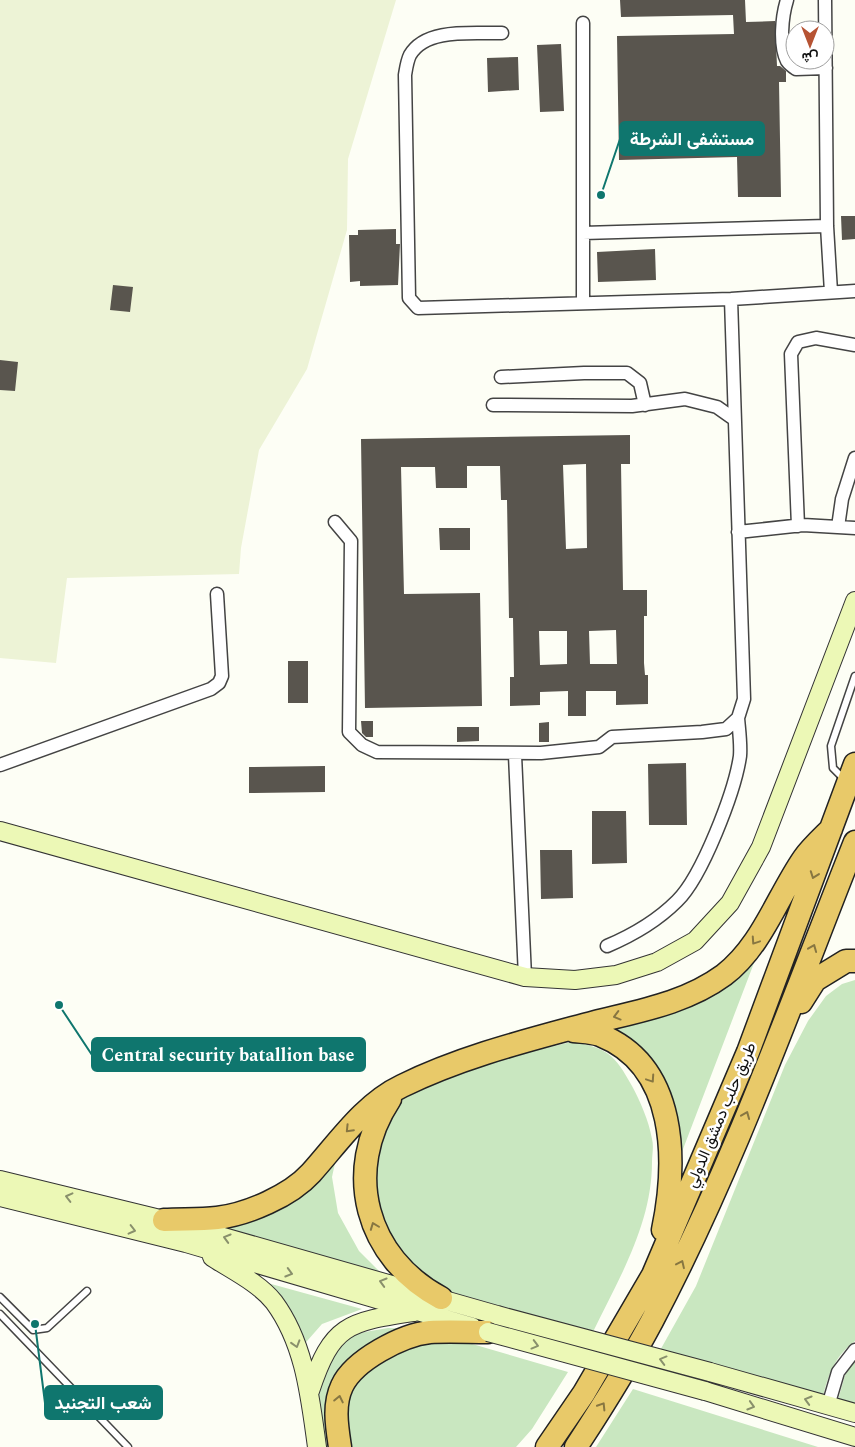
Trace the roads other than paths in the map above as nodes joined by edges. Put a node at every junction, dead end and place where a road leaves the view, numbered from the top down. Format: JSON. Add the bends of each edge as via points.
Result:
{"nodes":[{"id":1,"x":787,"y":0,"type":"edge"},
{"id":2,"x":825,"y":0,"type":"edge"},
{"id":3,"x":825,"y":20,"type":"edge"},
{"id":4,"x":583,"y":23,"type":"dead end"},
{"id":5,"x":502,"y":32,"type":"dead end"},
{"id":6,"x":785,"y":51,"type":"edge"},
{"id":7,"x":826,"y":70,"type":"edge"},
{"id":8,"x":827,"y":226,"type":"junction"},
{"id":9,"x":583,"y":233,"type":"junction"},
{"id":10,"x":855,"y":291,"type":"edge"},
{"id":11,"x":832,"y":292,"type":"junction"},
{"id":12,"x":731,"y":299,"type":"junction"},
{"id":13,"x":583,"y":303,"type":"junction"},
{"id":14,"x":855,"y":346,"type":"edge"},
{"id":15,"x":500,"y":378,"type":"dead end"},
{"id":16,"x":493,"y":405,"type":"dead end"},
{"id":17,"x":645,"y":405,"type":"junction"},
{"id":18,"x":734,"y":419,"type":"junction"},
{"id":19,"x":855,"y":458,"type":"edge"},
{"id":20,"x":335,"y":522,"type":"dead end"},
{"id":21,"x":798,"y":526,"type":"junction"},
{"id":22,"x":838,"y":528,"type":"junction"},
{"id":23,"x":855,"y":528,"type":"edge"},
{"id":24,"x":738,"y":532,"type":"junction"},
{"id":25,"x":217,"y":594,"type":"dead end"},
{"id":26,"x":855,"y":601,"type":"edge"},
{"id":27,"x":855,"y":676,"type":"edge"},
{"id":28,"x":738,"y":718,"type":"junction"},
{"id":29,"x":515,"y":755,"type":"junction"},
{"id":30,"x":0,"y":765,"type":"edge"},
{"id":31,"x":851,"y":773,"type":"edge"},
{"id":32,"x":831,"y":829,"type":"junction"},
{"id":33,"x":0,"y":831,"type":"edge"},
{"id":34,"x":855,"y":842,"type":"edge"},
{"id":35,"x":608,"y":946,"type":"dead end"},
{"id":36,"x":855,"y":961,"type":"edge"},
{"id":37,"x":525,"y":977,"type":"junction"},
{"id":38,"x":568,"y":1030,"type":"junction"},
{"id":39,"x":775,"y":1044,"type":"junction"},
{"id":40,"x":400,"y":1087,"type":"junction"},
{"id":41,"x":0,"y":1180,"type":"edge"},
{"id":42,"x":0,"y":1197,"type":"edge"},
{"id":43,"x":164,"y":1220,"type":"junction"},
{"id":44,"x":186,"y":1243,"type":"junction"},
{"id":45,"x":653,"y":1275,"type":"junction"},
{"id":46,"x":87,"y":1291,"type":"dead end"},
{"id":47,"x":0,"y":1296,"type":"edge"},
{"id":48,"x":442,"y":1298,"type":"junction"},
{"id":49,"x":420,"y":1311,"type":"junction"},
{"id":50,"x":0,"y":1314,"type":"edge"},
{"id":51,"x":493,"y":1324,"type":"junction"},
{"id":52,"x":855,"y":1350,"type":"edge"},
{"id":53,"x":310,"y":1392,"type":"junction"},
{"id":54,"x":828,"y":1406,"type":"junction"},
{"id":55,"x":855,"y":1413,"type":"edge"},
{"id":56,"x":855,"y":1437,"type":"edge"},
{"id":57,"x":128,"y":1447,"type":"edge"},
{"id":58,"x":317,"y":1447,"type":"edge"},
{"id":59,"x":340,"y":1447,"type":"edge"},
{"id":60,"x":548,"y":1447,"type":"edge"},
{"id":61,"x":576,"y":1447,"type":"edge"}],
"edges":[{"from":1,"to":6,"type":"street","via":[[783,13]]},
{"from":2,"to":3,"type":"street"},
{"from":4,"to":9,"type":"street"},
{"from":5,"to":13,"type":"street","via":[[442,36],[422,42],[410,56],[404,75],[409,298],[418,308]]},
{"from":7,"to":8,"type":"street"},
{"from":8,"to":9,"type":"street"},
{"from":8,"to":11,"type":"street"},
{"from":9,"to":13,"type":"street"},
{"from":10,"to":11,"type":"street"},
{"from":11,"to":12,"type":"street"},
{"from":12,"to":13,"type":"street"},
{"from":12,"to":18,"type":"street"},
{"from":14,"to":21,"type":"street","via":[[816,338],[798,342],[791,354]]},
{"from":15,"to":17,"type":"street","via":[[627,374],[640,383]]},
{"from":16,"to":17,"type":"street"},
{"from":17,"to":18,"type":"street","via":[[685,399],[717,407]]},
{"from":18,"to":24,"type":"street"},
{"from":19,"to":22,"type":"street","via":[[842,499]]},
{"from":20,"to":29,"type":"street","via":[[351,541],[348,732],[362,745],[377,752]]},
{"from":21,"to":22,"type":"street"},
{"from":21,"to":24,"type":"street"},
{"from":22,"to":23,"type":"street"},
{"from":24,"to":28,"type":"street","via":[[744,699]]},
{"from":25,"to":30,"type":"street","via":[[222,676],[219,683]]},
{"from":26,"to":37,"type":"main road","via":[[761,847],[730,903],[694,942],[657,962],[616,975],[575,980]]},
{"from":27,"to":31,"type":"lane","via":[[830,754],[833,768]]},
{"from":28,"to":29,"type":"street","via":[[726,729],[612,737],[599,747]]},
{"from":28,"to":35,"type":"street","via":[[740,756],[725,813],[694,875],[678,900],[652,922]]},
{"from":29,"to":37,"type":"street"},
{"from":31,"to":32,"type":"highway","name":"طريق حلب دمشق الدولي"},
{"from":32,"to":38,"type":"highway","one_way":true,"via":[[805,857],[755,942],[725,974],[682,998]]},
{"from":32,"to":45,"type":"highway","name":"طريق حلب دمشق الدولي","one_way":true,"via":[[748,1052]]},
{"from":33,"to":37,"type":"main road"},
{"from":39,"to":34,"type":"highway","name":"طريق حلب دمشق الدولي","one_way":true},
{"from":36,"to":39,"type":"highway","via":[[846,961],[815,980]]},
{"from":38,"to":40,"type":"highway","via":[[482,1054]]},
{"from":38,"to":45,"type":"highway","one_way":true,"via":[[598,1034],[622,1048],[644,1069],[660,1094],[670,1134],[671,1154],[666,1217]]},
{"from":61,"to":39,"type":"highway","name":"طريق حلب دمشق الدولي","one_way":true,"via":[[652,1323],[725,1167]]},
{"from":40,"to":43,"type":"highway","one_way":true,"via":[[358,1120],[310,1174],[275,1198],[218,1218]]},
{"from":48,"to":40,"type":"highway","one_way":true,"via":[[405,1273],[387,1250],[373,1224],[366,1196],[365,1166],[371,1138],[382,1111]]},
{"from":43,"to":41,"type":"main road","one_way":true},
{"from":42,"to":44,"type":"main road","one_way":true},
{"from":48,"to":43,"type":"main road","one_way":true},
{"from":44,"to":49,"type":"main road","one_way":true},
{"from":44,"to":53,"type":"main road","one_way":true,"via":[[242,1275],[273,1301],[293,1334]]},
{"from":45,"to":60,"type":"highway","name":"طريق حلب دمشق الدولي","via":[[584,1393]]},
{"from":46,"to":47,"type":"lane","via":[[47,1328],[33,1330]]},
{"from":48,"to":51,"type":"main road"},
{"from":49,"to":51,"type":"main road"},
{"from":49,"to":53,"type":"main road","via":[[372,1318],[347,1329],[330,1344],[318,1365]]},
{"from":50,"to":57,"type":"lane"},
{"from":54,"to":51,"type":"main road","one_way":true,"bridge":true,"via":[[710,1372]]},
{"from":51,"to":56,"type":"main road","one_way":true,"bridge":true},
{"from":59,"to":51,"type":"highway","one_way":true,"via":[[336,1414],[341,1387],[356,1366],[399,1341],[429,1332]]},
{"from":52,"to":54,"type":"street","via":[[838,1372]]},
{"from":53,"to":58,"type":"main road"},
{"from":54,"to":55,"type":"main road"}]}
